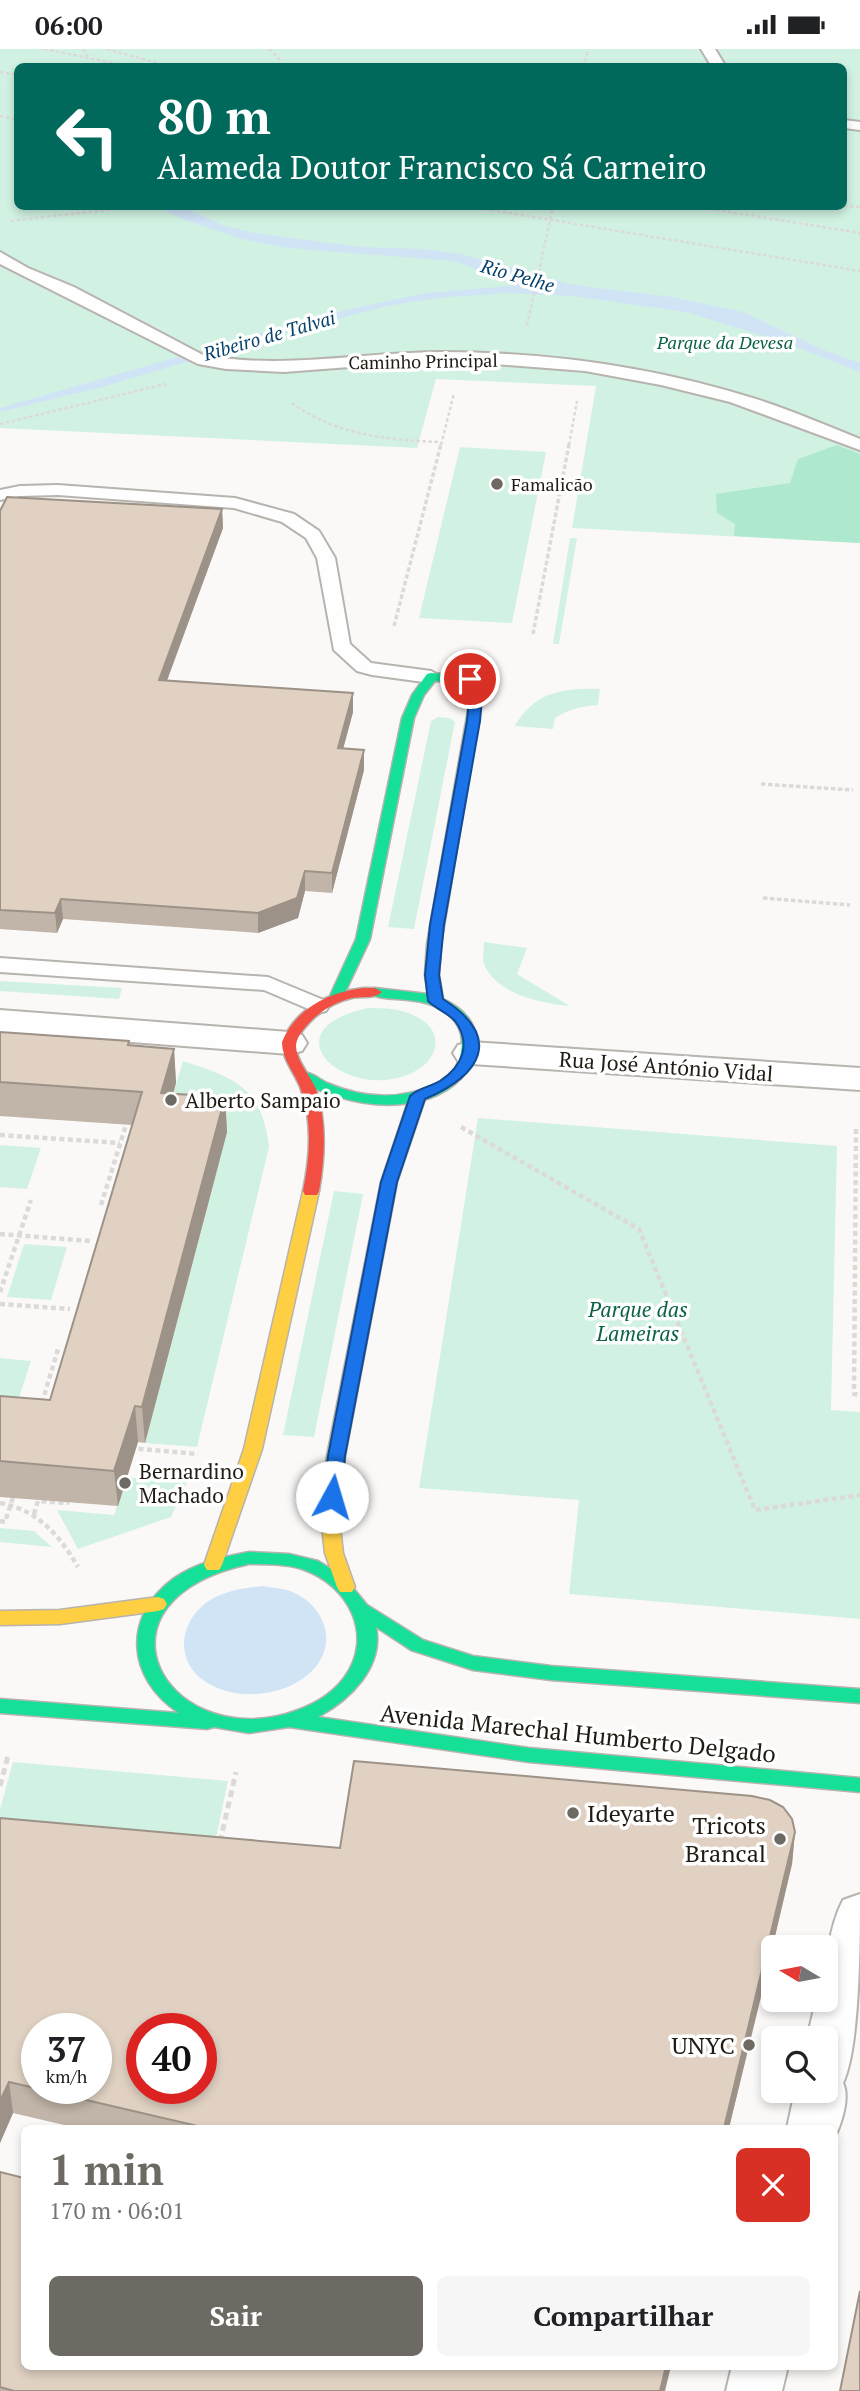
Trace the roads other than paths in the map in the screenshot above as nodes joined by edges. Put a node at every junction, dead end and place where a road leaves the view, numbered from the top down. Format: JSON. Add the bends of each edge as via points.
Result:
{"nodes":[{"id":1,"x":0,"y":257,"type":"edge"},
{"id":2,"x":860,"y":445,"type":"edge"},
{"id":3,"x":0,"y":495,"type":"edge"},
{"id":4,"x":431,"y":677,"type":"junction"},
{"id":5,"x":0,"y":965,"type":"edge"},
{"id":6,"x":436,"y":1001,"type":"junction"},
{"id":7,"x":327,"y":1002,"type":"junction"},
{"id":8,"x":0,"y":1021,"type":"edge"},
{"id":9,"x":289,"y":1043,"type":"junction"},
{"id":10,"x":471,"y":1053,"type":"junction"},
{"id":11,"x":303,"y":1076,"type":"junction"},
{"id":12,"x":860,"y":1079,"type":"edge"},
{"id":13,"x":418,"y":1096,"type":"junction"},
{"id":14,"x":213,"y":1565,"type":"junction"},
{"id":15,"x":346,"y":1587,"type":"junction"},
{"id":16,"x":158,"y":1604,"type":"junction"},
{"id":17,"x":363,"y":1610,"type":"junction"},
{"id":18,"x":0,"y":1618,"type":"edge"},
{"id":19,"x":860,"y":1696,"type":"edge"},
{"id":20,"x":0,"y":1706,"type":"edge"},
{"id":21,"x":290,"y":1720,"type":"junction"},
{"id":22,"x":218,"y":1722,"type":"junction"},
{"id":23,"x":856,"y":1791,"type":"edge"},
{"id":24,"x":860,"y":1914,"type":"edge"},
{"id":25,"x":835,"y":2026,"type":"edge"},
{"id":26,"x":818,"y":2103,"type":"edge"},
{"id":27,"x":814,"y":2125,"type":"edge"},
{"id":28,"x":759,"y":2370,"type":"edge"},
{"id":29,"x":754,"y":2391,"type":"edge"}],
"edges":[{"from":1,"to":2,"type":"lane","name":"Caminho Principal","via":[[198,359],[222,365],[274,367],[431,357],[552,363],[617,372],[738,399]]},
{"from":3,"to":4,"type":"lane","via":[[58,490],[222,502],[288,518],[313,535],[326,558],[341,646],[364,667]]},
{"from":4,"to":6,"type":"street","via":[[470,679],[476,699],[434,944]]},
{"from":4,"to":7,"type":"street","via":[[408,718],[363,939]]},
{"from":5,"to":7,"type":"lane","via":[[268,984]]},
{"from":6,"to":7,"type":"street","via":[[376,991]]},
{"from":6,"to":10,"type":"street","via":[[458,1015],[470,1033]]},
{"from":7,"to":9,"type":"street","via":[[304,1017]]},
{"from":8,"to":9,"type":"street"},
{"from":9,"to":11,"type":"street","via":[[292,1060]]},
{"from":10,"to":12,"type":"street","name":"Rua José António Vidal"},
{"from":10,"to":13,"type":"street","via":[[463,1070],[444,1086]]},
{"from":11,"to":13,"type":"street","via":[[343,1097],[368,1101]]},
{"from":11,"to":14,"type":"street","via":[[318,1133],[314,1177],[253,1449]]},
{"from":13,"to":15,"type":"street","via":[[389,1182],[337,1456],[330,1518],[334,1553]]},
{"from":14,"to":15,"type":"street","via":[[248,1558],[286,1559],[320,1569]]},
{"from":14,"to":16,"type":"street","via":[[181,1581]]},
{"from":15,"to":17,"type":"street"},
{"from":16,"to":18,"type":"street","via":[[60,1617]]},
{"from":16,"to":22,"type":"street","via":[[145,1632],[145,1660],[159,1687],[184,1709]]},
{"from":17,"to":19,"type":"street","via":[[416,1645],[473,1663],[551,1674]]},
{"from":17,"to":21,"type":"street","via":[[370,1635],[365,1663],[348,1687],[323,1707]]},
{"from":20,"to":22,"type":"street"},
{"from":21,"to":22,"type":"street","via":[[255,1726]]},
{"from":21,"to":23,"type":"street","name":"Avenida Marechal Humberto Delgado","via":[[529,1755]]},
{"from":24,"to":25,"type":"street"},
{"from":26,"to":27,"type":"street"},
{"from":28,"to":29,"type":"street"}]}
